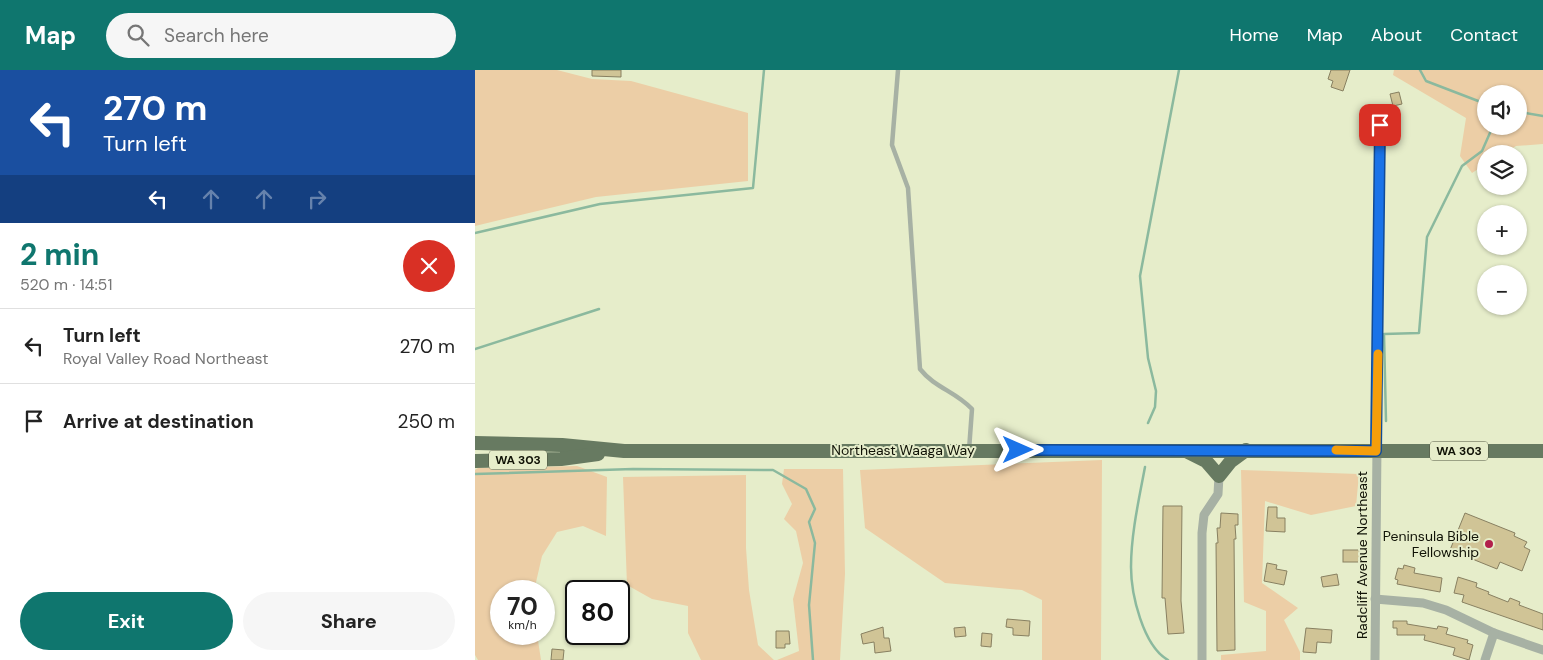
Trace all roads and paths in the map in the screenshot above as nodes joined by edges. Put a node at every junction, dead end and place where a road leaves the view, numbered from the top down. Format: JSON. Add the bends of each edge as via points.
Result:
{"nodes":[{"id":1,"x":898,"y":70,"type":"edge"},
{"id":2,"x":1380,"y":125,"type":"dead end"},
{"id":3,"x":477,"y":443,"type":"edge"},
{"id":4,"x":969,"y":450,"type":"junction"},
{"id":5,"x":1183,"y":450,"type":"junction"},
{"id":6,"x":1246,"y":450,"type":"junction"},
{"id":7,"x":624,"y":451,"type":"junction"},
{"id":8,"x":1376,"y":451,"type":"junction"},
{"id":9,"x":1543,"y":451,"type":"edge"},
{"id":10,"x":475,"y":461,"type":"edge"},
{"id":11,"x":1219,"y":476,"type":"junction"},
{"id":12,"x":1375,"y":599,"type":"junction"},
{"id":13,"x":1495,"y":632,"type":"junction"},
{"id":14,"x":1543,"y":650,"type":"edge"},
{"id":15,"x":1202,"y":660,"type":"edge"},
{"id":16,"x":1375,"y":660,"type":"edge"},
{"id":17,"x":1485,"y":660,"type":"edge"}],
"edges":[{"from":1,"to":4,"type":"lane","via":[[892,145],[908,188],[920,369],[928,379],[960,396],[972,409]]},
{"from":2,"to":8,"type":"street","name":"Radcliff Avenue Northeast"},
{"from":3,"to":7,"type":"highway","number":"WA 303","via":[[562,445]]},
{"from":4,"to":5,"type":"highway","name":"Northeast Waaga Way","number":"WA 303"},
{"from":4,"to":7,"type":"highway","name":"Northeast Waaga Way","number":"WA 303"},
{"from":5,"to":6,"type":"highway","name":"Northeast Waaga Way","number":"WA 303"},
{"from":5,"to":11,"type":"highway","via":[[1205,461]]},
{"from":6,"to":8,"type":"highway","name":"Northeast Waaga Way","number":"WA 303"},
{"from":6,"to":11,"type":"highway"},
{"from":7,"to":10,"type":"highway","number":"WA 303","via":[[561,459]]},
{"from":8,"to":9,"type":"highway","name":"Northeast Waaga Way","number":"WA 303"},
{"from":8,"to":12,"type":"street","name":"Radcliff Avenue Northeast"},
{"from":11,"to":15,"type":"street","via":[[1219,494],[1204,515],[1202,533]]},
{"from":12,"to":13,"type":"street","via":[[1423,603]]},
{"from":12,"to":16,"type":"street","name":"Radcliff Avenue Northeast"},
{"from":13,"to":14,"type":"street"},
{"from":13,"to":17,"type":"street"}]}
